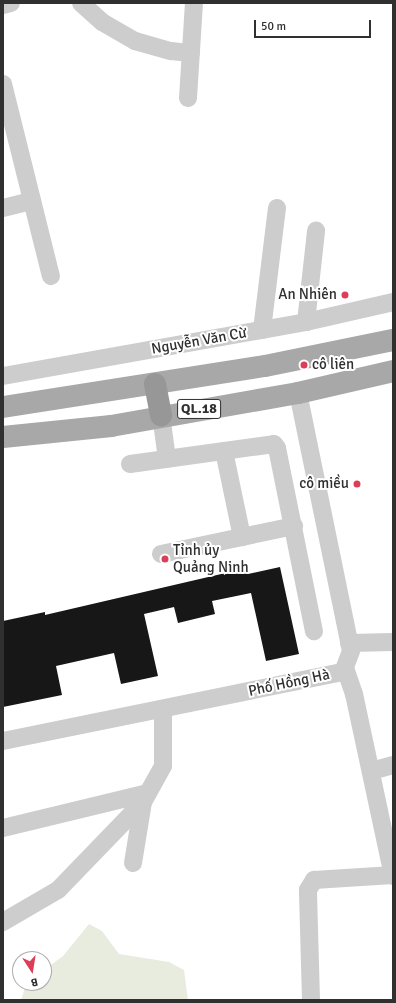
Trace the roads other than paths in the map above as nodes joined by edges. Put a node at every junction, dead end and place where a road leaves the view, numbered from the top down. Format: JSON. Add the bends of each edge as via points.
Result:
{"nodes":[{"id":1,"x":11,"y":3,"type":"edge"},
{"id":2,"x":81,"y":3,"type":"edge"},
{"id":3,"x":194,"y":3,"type":"edge"},
{"id":4,"x":3,"y":5,"type":"edge"},
{"id":5,"x":190,"y":53,"type":"junction"},
{"id":6,"x":3,"y":84,"type":"edge"},
{"id":7,"x":188,"y":98,"type":"dead end"},
{"id":8,"x":7,"y":115,"type":"edge"},
{"id":9,"x":32,"y":201,"type":"junction"},
{"id":10,"x":3,"y":208,"type":"edge"},
{"id":11,"x":278,"y":208,"type":"dead end"},
{"id":12,"x":316,"y":231,"type":"dead end"},
{"id":13,"x":51,"y":276,"type":"dead end"},
{"id":14,"x":393,"y":302,"type":"edge"},
{"id":15,"x":306,"y":322,"type":"junction"},
{"id":16,"x":262,"y":330,"type":"junction"},
{"id":17,"x":393,"y":340,"type":"edge"},
{"id":18,"x":393,"y":371,"type":"edge"},
{"id":19,"x":3,"y":376,"type":"edge"},
{"id":20,"x":156,"y":384,"type":"junction"},
{"id":21,"x":298,"y":393,"type":"junction"},
{"id":22,"x":3,"y":407,"type":"edge"},
{"id":23,"x":161,"y":416,"type":"junction"},
{"id":24,"x":3,"y":437,"type":"edge"},
{"id":25,"x":224,"y":451,"type":"junction"},
{"id":26,"x":167,"y":459,"type":"junction"},
{"id":27,"x":130,"y":464,"type":"dead end"},
{"id":28,"x":294,"y":526,"type":"junction"},
{"id":29,"x":242,"y":537,"type":"junction"},
{"id":30,"x":161,"y":554,"type":"dead end"},
{"id":31,"x":314,"y":631,"type":"dead end"},
{"id":32,"x":393,"y":642,"type":"edge"},
{"id":33,"x":349,"y":643,"type":"junction"},
{"id":34,"x":345,"y":668,"type":"junction"},
{"id":35,"x":163,"y":709,"type":"junction"},
{"id":36,"x":3,"y":741,"type":"edge"},
{"id":37,"x":393,"y":765,"type":"edge"},
{"id":38,"x":371,"y":771,"type":"junction"},
{"id":39,"x":146,"y":798,"type":"junction"},
{"id":40,"x":3,"y":828,"type":"edge"},
{"id":41,"x":133,"y":863,"type":"dead end"},
{"id":42,"x":393,"y":876,"type":"edge"},
{"id":43,"x":3,"y":922,"type":"edge"},
{"id":44,"x":311,"y":1000,"type":"edge"}],
"edges":[{"from":1,"to":4,"type":"street"},
{"from":2,"to":5,"type":"street","via":[[102,22],[135,40],[171,51]]},
{"from":3,"to":5,"type":"street"},
{"from":5,"to":7,"type":"street"},
{"from":6,"to":8,"type":"street"},
{"from":8,"to":9,"type":"street"},
{"from":9,"to":10,"type":"street"},
{"from":9,"to":13,"type":"street"},
{"from":11,"to":16,"type":"street"},
{"from":12,"to":15,"type":"street"},
{"from":14,"to":15,"type":"street","name":"Nguyễn Văn Cừ"},
{"from":15,"to":16,"type":"street","name":"Nguyễn Văn Cừ"},
{"from":16,"to":19,"type":"street","name":"Nguyễn Văn Cừ"},
{"from":17,"to":20,"type":"main road","number":"QL.18"},
{"from":18,"to":21,"type":"main road","number":"QL.18"},
{"from":20,"to":22,"type":"main road","number":"QL.18"},
{"from":20,"to":23,"type":"highway"},
{"from":21,"to":23,"type":"main road","number":"QL.18"},
{"from":21,"to":33,"type":"street","name":"Phố Hồng Hà"},
{"from":23,"to":24,"type":"main road","number":"QL.18","via":[[111,426]]},
{"from":23,"to":26,"type":"street"},
{"from":25,"to":26,"type":"street"},
{"from":25,"to":28,"type":"street","via":[[274,444]]},
{"from":25,"to":29,"type":"street"},
{"from":26,"to":27,"type":"street"},
{"from":28,"to":29,"type":"street"},
{"from":28,"to":31,"type":"street"},
{"from":29,"to":30,"type":"street"},
{"from":32,"to":33,"type":"street"},
{"from":33,"to":34,"type":"street","name":"Phố Hồng Hà","via":[[351,651]]},
{"from":34,"to":35,"type":"street","name":"Phố Hồng Hà","via":[[343,672],[329,676]]},
{"from":34,"to":38,"type":"street"},
{"from":35,"to":36,"type":"street","name":"Phố Hồng Hà"},
{"from":35,"to":39,"type":"street","via":[[164,766]]},
{"from":37,"to":38,"type":"street"},
{"from":38,"to":42,"type":"street"},
{"from":39,"to":40,"type":"street"},
{"from":39,"to":41,"type":"street"},
{"from":39,"to":43,"type":"street","via":[[58,890]]},
{"from":42,"to":44,"type":"street","via":[[314,880],[308,890]]}]}
